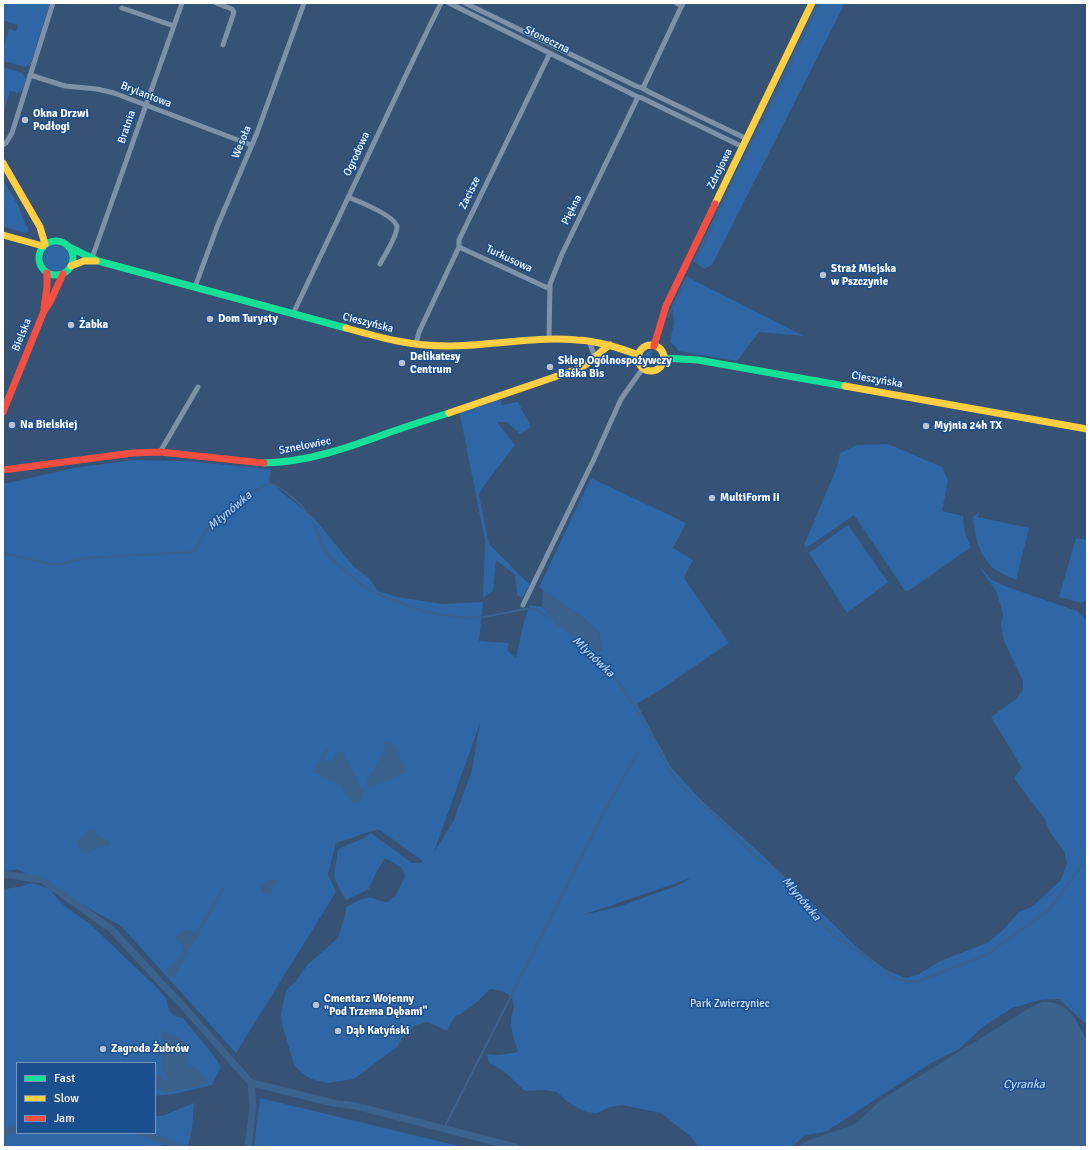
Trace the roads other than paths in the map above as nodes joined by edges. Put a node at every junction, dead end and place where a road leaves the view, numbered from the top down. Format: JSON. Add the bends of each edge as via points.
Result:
{"nodes":[{"id":1,"x":53,"y":3,"type":"edge"},
{"id":2,"x":182,"y":3,"type":"edge"},
{"id":3,"x":216,"y":3,"type":"edge"},
{"id":4,"x":304,"y":3,"type":"edge"},
{"id":5,"x":441,"y":3,"type":"edge"},
{"id":6,"x":465,"y":3,"type":"edge"},
{"id":7,"x":676,"y":3,"type":"edge"},
{"id":8,"x":812,"y":3,"type":"edge"},
{"id":9,"x":452,"y":4,"type":"edge"},
{"id":10,"x":683,"y":4,"type":"edge"},
{"id":11,"x":122,"y":8,"type":"dead end"},
{"id":12,"x":174,"y":26,"type":"junction"},
{"id":13,"x":223,"y":45,"type":"dead end"},
{"id":14,"x":550,"y":53,"type":"junction"},
{"id":15,"x":30,"y":76,"type":"junction"},
{"id":16,"x":643,"y":89,"type":"junction"},
{"id":17,"x":639,"y":97,"type":"junction"},
{"id":18,"x":146,"y":105,"type":"junction"},
{"id":19,"x":747,"y":139,"type":"junction"},
{"id":20,"x":3,"y":145,"type":"edge"},
{"id":21,"x":251,"y":146,"type":"junction"},
{"id":22,"x":743,"y":148,"type":"junction"},
{"id":23,"x":3,"y":163,"type":"edge"},
{"id":24,"x":348,"y":196,"type":"junction"},
{"id":25,"x":40,"y":227,"type":"junction"},
{"id":26,"x":3,"y":235,"type":"edge"},
{"id":27,"x":57,"y":240,"type":"junction"},
{"id":28,"x":27,"y":242,"type":"junction"},
{"id":29,"x":44,"y":245,"type":"junction"},
{"id":30,"x":69,"y":246,"type":"junction"},
{"id":31,"x":459,"y":247,"type":"junction"},
{"id":32,"x":38,"y":256,"type":"junction"},
{"id":33,"x":95,"y":259,"type":"junction"},
{"id":34,"x":380,"y":264,"type":"dead end"},
{"id":35,"x":71,"y":266,"type":"junction"},
{"id":36,"x":47,"y":273,"type":"junction"},
{"id":37,"x":63,"y":274,"type":"junction"},
{"id":38,"x":194,"y":287,"type":"junction"},
{"id":39,"x":550,"y":290,"type":"junction"},
{"id":40,"x":44,"y":311,"type":"junction"},
{"id":41,"x":292,"y":314,"type":"junction"},
{"id":42,"x":549,"y":338,"type":"junction"},
{"id":43,"x":588,"y":341,"type":"junction"},
{"id":44,"x":416,"y":344,"type":"junction"},
{"id":45,"x":610,"y":345,"type":"junction"},
{"id":46,"x":654,"y":346,"type":"junction"},
{"id":47,"x":639,"y":355,"type":"junction"},
{"id":48,"x":595,"y":357,"type":"junction"},
{"id":49,"x":663,"y":358,"type":"junction"},
{"id":50,"x":643,"y":368,"type":"junction"},
{"id":51,"x":198,"y":387,"type":"dead end"},
{"id":52,"x":4,"y":408,"type":"edge"},
{"id":53,"x":1087,"y":429,"type":"edge"},
{"id":54,"x":160,"y":452,"type":"junction"},
{"id":55,"x":3,"y":470,"type":"edge"},
{"id":56,"x":523,"y":605,"type":"dead end"}],
"edges":[{"from":1,"to":15,"type":"street"},
{"from":2,"to":12,"type":"street","name":"Bratnia"},
{"from":3,"to":13,"type":"street","via":[[234,12]]},
{"from":4,"to":21,"type":"street","name":"Wesoła"},
{"from":5,"to":24,"type":"street","name":"Ogrodowa"},
{"from":6,"to":16,"type":"street","name":"Słoneczna"},
{"from":7,"to":10,"type":"street"},
{"from":8,"to":19,"type":"main road","name":"Zdrojowa"},
{"from":9,"to":14,"type":"street","name":"Słoneczna"},
{"from":10,"to":16,"type":"street"},
{"from":11,"to":12,"type":"street"},
{"from":12,"to":18,"type":"street","name":"Bratnia"},
{"from":14,"to":17,"type":"street","name":"Słoneczna"},
{"from":14,"to":31,"type":"street","name":"Zacisze","via":[[459,240]]},
{"from":15,"to":18,"type":"street","name":"Brylantowa","via":[[65,86],[106,90]]},
{"from":15,"to":20,"type":"street","via":[[12,133]]},
{"from":16,"to":17,"type":"street","via":[[645,96]]},
{"from":16,"to":17,"type":"street","via":[[636,90]]},
{"from":16,"to":19,"type":"street","name":"Słoneczna"},
{"from":17,"to":22,"type":"street","name":"Słoneczna"},
{"from":17,"to":39,"type":"street","name":"Piękna","via":[[562,254]]},
{"from":18,"to":21,"type":"street","name":"Brylantowa"},
{"from":18,"to":33,"type":"street","name":"Bratnia"},
{"from":19,"to":22,"type":"main road","name":"Zdrojowa"},
{"from":21,"to":38,"type":"street","name":"Wesoła"},
{"from":22,"to":46,"type":"main road","name":"Zdrojowa","via":[[666,306]]},
{"from":23,"to":25,"type":"main road"},
{"from":24,"to":34,"type":"street","via":[[388,216],[397,225],[396,233]]},
{"from":24,"to":41,"type":"street","name":"Ogrodowa"},
{"from":25,"to":27,"type":"main road"},
{"from":25,"to":29,"type":"main road"},
{"from":26,"to":28,"type":"main road"},
{"from":27,"to":29,"type":"main road"},
{"from":27,"to":30,"type":"main road"},
{"from":28,"to":29,"type":"main road"},
{"from":28,"to":32,"type":"main road"},
{"from":29,"to":32,"type":"main road"},
{"from":30,"to":33,"type":"main road","name":"Cieszyńska"},
{"from":30,"to":35,"type":"main road","via":[[73,256]]},
{"from":31,"to":39,"type":"street","name":"Turkusowa"},
{"from":31,"to":44,"type":"street","name":"Zacisze","via":[[419,332]]},
{"from":32,"to":36,"type":"main road","via":[[41,266]]},
{"from":33,"to":35,"type":"main road","name":"Cieszyńska"},
{"from":33,"to":38,"type":"main road","name":"Cieszyńska"},
{"from":35,"to":37,"type":"main road"},
{"from":36,"to":37,"type":"main road"},
{"from":36,"to":40,"type":"main road","name":"Bielska"},
{"from":37,"to":40,"type":"main road","name":"Bielska"},
{"from":38,"to":41,"type":"main road","name":"Cieszyńska"},
{"from":39,"to":42,"type":"street","name":"Piękna"},
{"from":40,"to":52,"type":"main road","name":"Bielska"},
{"from":41,"to":44,"type":"main road","name":"Cieszyńska","via":[[376,337]]},
{"from":42,"to":43,"type":"main road","name":"Cieszyńska"},
{"from":42,"to":44,"type":"main road","name":"Cieszyńska","via":[[461,346]]},
{"from":43,"to":45,"type":"main road","name":"Cieszyńska"},
{"from":43,"to":48,"type":"street"},
{"from":45,"to":47,"type":"main road","name":"Cieszyńska"},
{"from":45,"to":48,"type":"main road","name":"Sznelowiec"},
{"from":46,"to":47,"type":"main road","via":[[645,347]]},
{"from":46,"to":49,"type":"main road","via":[[661,351]]},
{"from":47,"to":50,"type":"main road","via":[[639,362]]},
{"from":48,"to":54,"type":"main road","name":"Sznelowiec","via":[[589,364],[578,369],[345,449],[297,461],[262,463]]},
{"from":49,"to":50,"type":"main road","via":[[662,365],[656,370],[648,371]]},
{"from":49,"to":53,"type":"main road","name":"Cieszyńska","via":[[698,360]]},
{"from":50,"to":56,"type":"street","via":[[620,402]]},
{"from":51,"to":54,"type":"street"},
{"from":54,"to":55,"type":"main road","name":"Sznelowiec","via":[[133,453]]}]}
